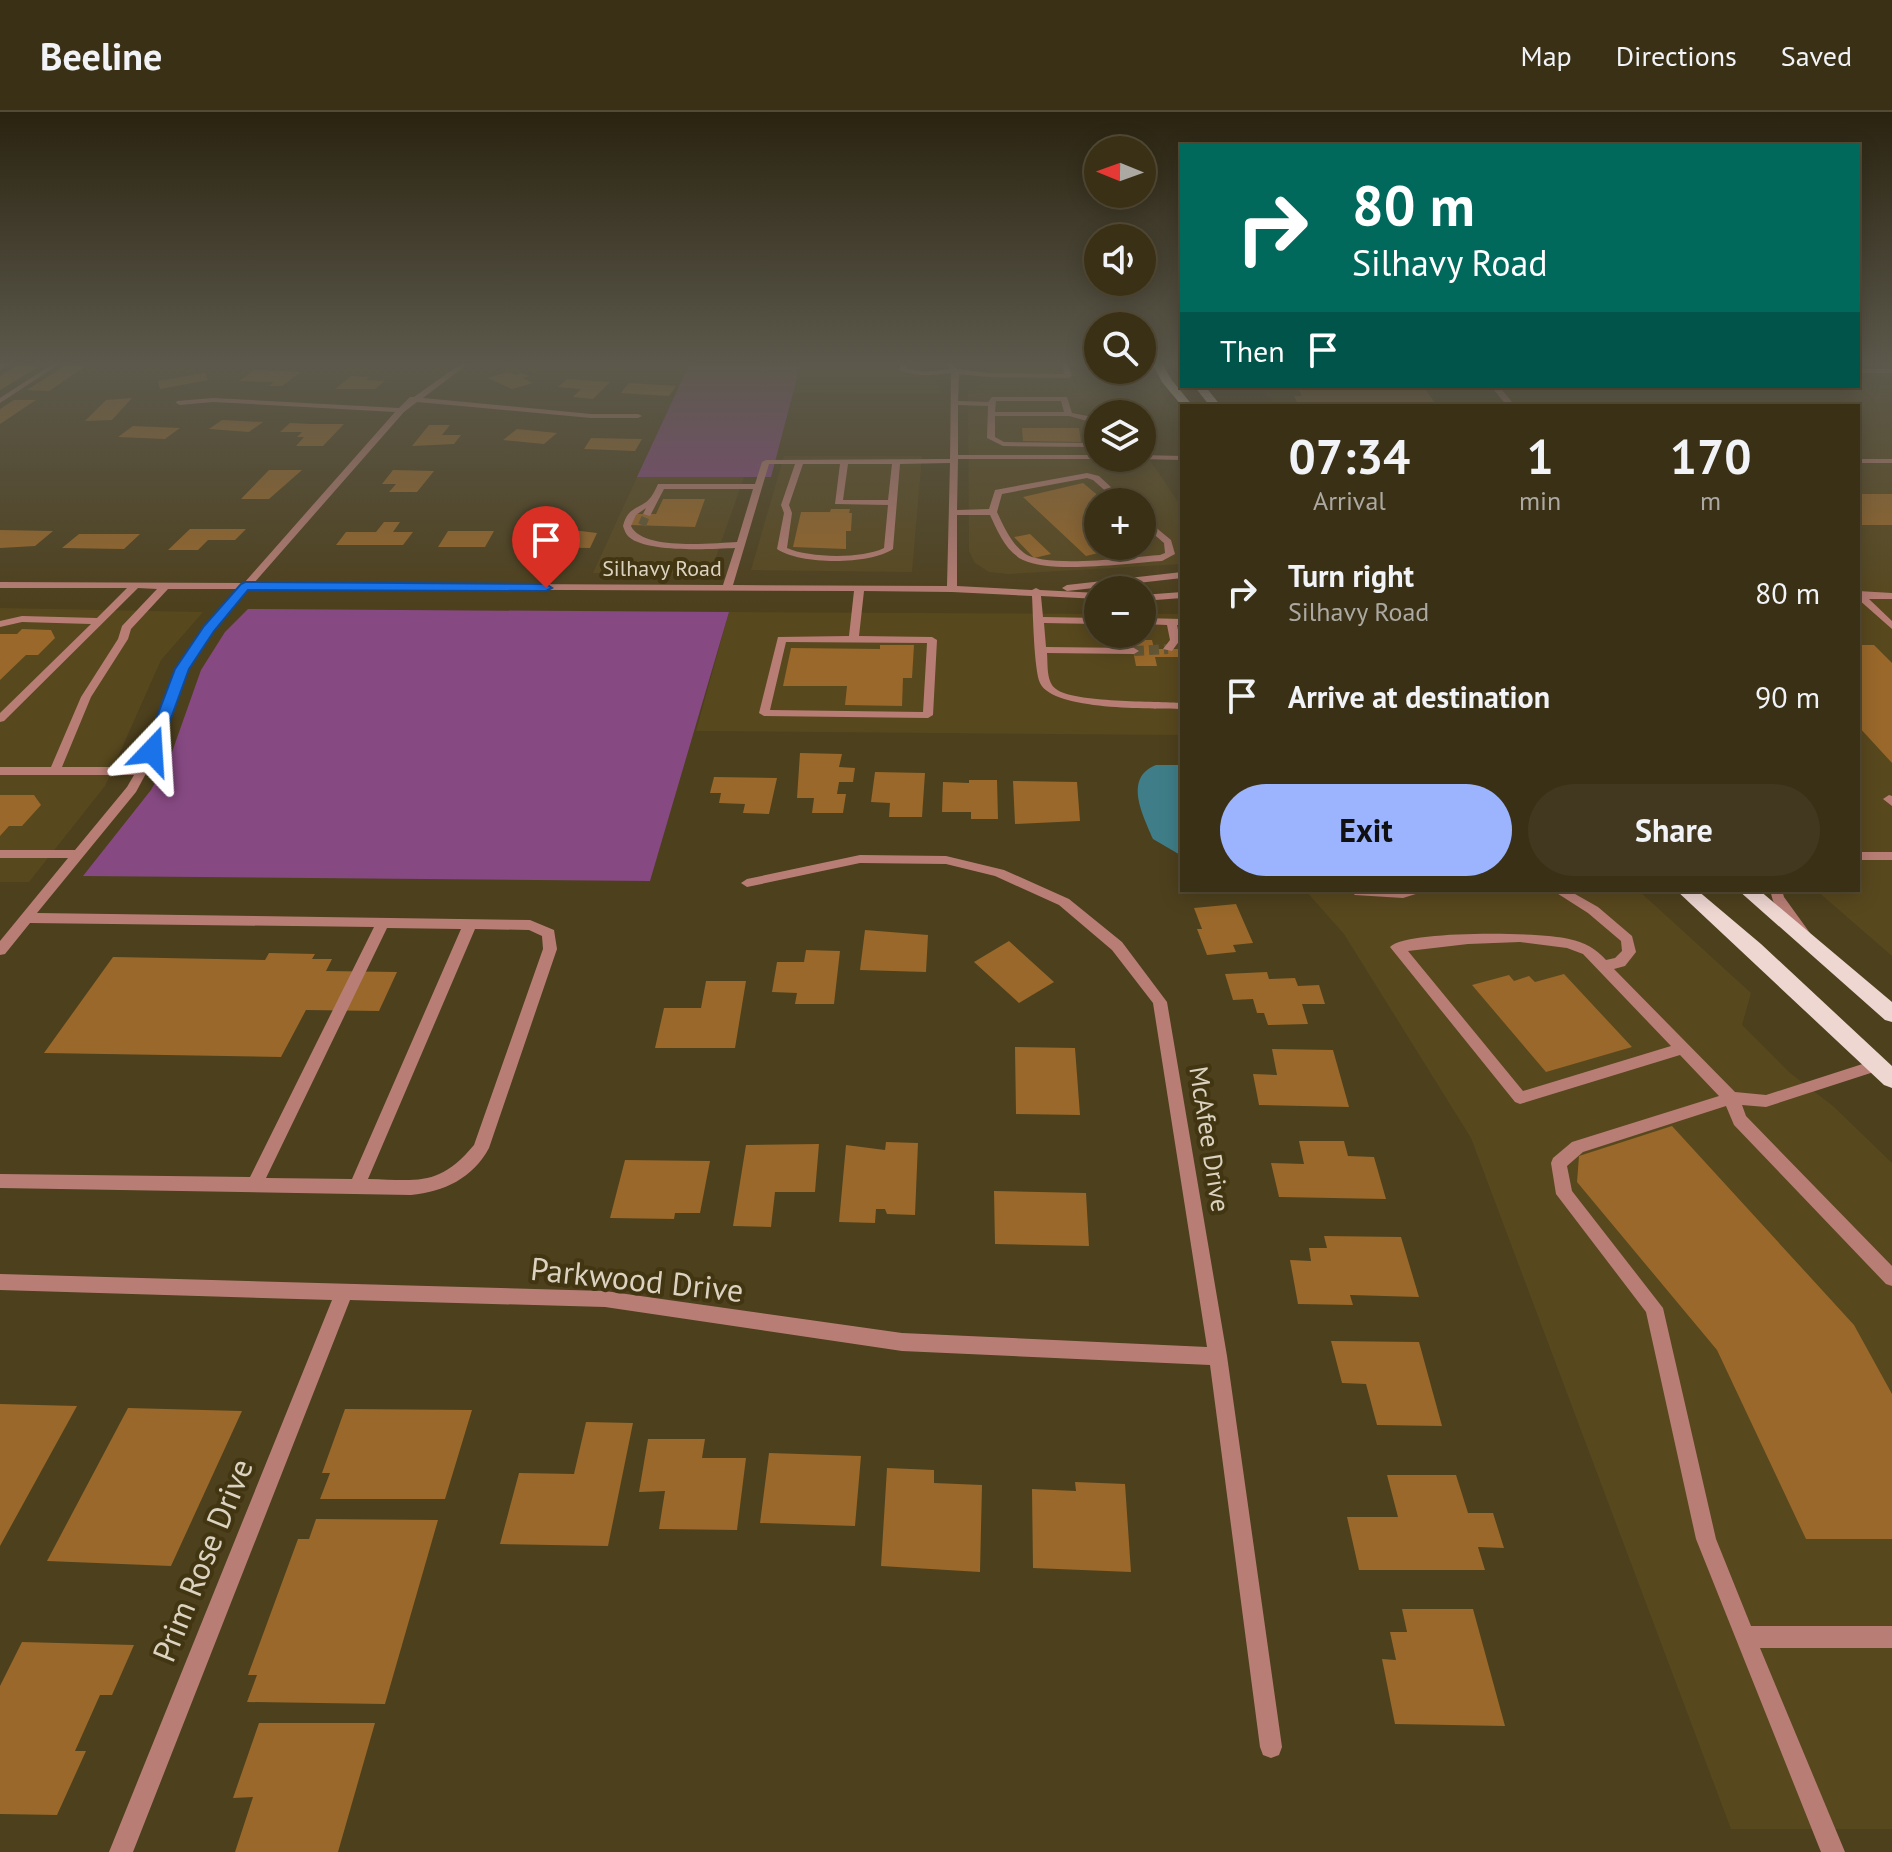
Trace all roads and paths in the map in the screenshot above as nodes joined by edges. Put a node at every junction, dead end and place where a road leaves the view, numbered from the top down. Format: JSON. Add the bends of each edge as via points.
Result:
{"nodes":[{"id":1,"x":371,"y":444,"type":"edge"},
{"id":2,"x":954,"y":444,"type":"edge"},
{"id":3,"x":1053,"y":444,"type":"edge"},
{"id":4,"x":1084,"y":445,"type":"edge"},
{"id":5,"x":1156,"y":457,"type":"edge"},
{"id":6,"x":1084,"y":458,"type":"edge"},
{"id":7,"x":1180,"y":458,"type":"edge"},
{"id":8,"x":954,"y":459,"type":"junction"},
{"id":9,"x":844,"y":461,"type":"junction"},
{"id":10,"x":896,"y":461,"type":"junction"},
{"id":11,"x":1860,"y":461,"type":"edge"},
{"id":12,"x":1892,"y":461,"type":"edge"},
{"id":13,"x":800,"y":462,"type":"junction"},
{"id":14,"x":1096,"y":472,"type":"edge"},
{"id":15,"x":1096,"y":478,"type":"junction"},
{"id":16,"x":758,"y":487,"type":"junction"},
{"id":17,"x":1107,"y":488,"type":"edge"},
{"id":18,"x":653,"y":501,"type":"junction"},
{"id":19,"x":892,"y":503,"type":"junction"},
{"id":20,"x":993,"y":512,"type":"junction"},
{"id":21,"x":953,"y":513,"type":"junction"},
{"id":22,"x":647,"y":514,"type":"tunnel mouth"},
{"id":23,"x":642,"y":525,"type":"tunnel mouth"},
{"id":24,"x":1156,"y":533,"type":"edge"},
{"id":25,"x":635,"y":538,"type":"junction"},
{"id":26,"x":740,"y":545,"type":"junction"},
{"id":27,"x":1162,"y":558,"type":"junction"},
{"id":28,"x":1179,"y":575,"type":"edge"},
{"id":29,"x":0,"y":585,"type":"edge"},
{"id":30,"x":135,"y":586,"type":"junction"},
{"id":31,"x":165,"y":586,"type":"junction"},
{"id":32,"x":245,"y":586,"type":"junction"},
{"id":33,"x":727,"y":588,"type":"junction"},
{"id":34,"x":859,"y":589,"type":"junction"},
{"id":35,"x":952,"y":589,"type":"junction"},
{"id":36,"x":1036,"y":591,"type":"junction"},
{"id":37,"x":1084,"y":595,"type":"edge"},
{"id":38,"x":1180,"y":595,"type":"edge"},
{"id":39,"x":1860,"y":595,"type":"edge"},
{"id":40,"x":1860,"y":596,"type":"edge"},
{"id":41,"x":1892,"y":596,"type":"edge"},
{"id":42,"x":1156,"y":597,"type":"edge"},
{"id":43,"x":1040,"y":620,"type":"junction"},
{"id":44,"x":1084,"y":621,"type":"edge"},
{"id":45,"x":1156,"y":621,"type":"edge"},
{"id":46,"x":1176,"y":622,"type":"edge"},
{"id":47,"x":0,"y":624,"type":"edge"},
{"id":48,"x":95,"y":625,"type":"junction"},
{"id":49,"x":1892,"y":626,"type":"edge"},
{"id":50,"x":126,"y":628,"type":"junction"},
{"id":51,"x":854,"y":639,"type":"junction"},
{"id":52,"x":1168,"y":649,"type":"dead end"},
{"id":53,"x":1042,"y":650,"type":"junction"},
{"id":54,"x":1134,"y":651,"type":"tunnel mouth"},
{"id":55,"x":1180,"y":706,"type":"edge"},
{"id":56,"x":0,"y":719,"type":"edge"},
{"id":57,"x":0,"y":771,"type":"edge"},
{"id":58,"x":55,"y":771,"type":"junction"},
{"id":59,"x":143,"y":771,"type":"junction"},
{"id":60,"x":0,"y":854,"type":"edge"},
{"id":61,"x":79,"y":854,"type":"junction"},
{"id":62,"x":1860,"y":856,"type":"edge"},
{"id":63,"x":1892,"y":856,"type":"edge"},
{"id":64,"x":747,"y":883,"type":"dead end"},
{"id":65,"x":1562,"y":892,"type":"edge"},
{"id":66,"x":1687,"y":892,"type":"edge"},
{"id":67,"x":1749,"y":892,"type":"edge"},
{"id":68,"x":1776,"y":892,"type":"edge"},
{"id":69,"x":26,"y":918,"type":"junction"},
{"id":70,"x":383,"y":923,"type":"junction"},
{"id":71,"x":470,"y":924,"type":"junction"},
{"id":72,"x":1808,"y":940,"type":"junction"},
{"id":73,"x":0,"y":950,"type":"edge"},
{"id":74,"x":1604,"y":966,"type":"junction"},
{"id":75,"x":1892,"y":1014,"type":"edge"},
{"id":76,"x":1683,"y":1048,"type":"junction"},
{"id":77,"x":1885,"y":1072,"type":"edge"},
{"id":78,"x":1731,"y":1098,"type":"junction"},
{"id":79,"x":0,"y":1181,"type":"edge"},
{"id":80,"x":254,"y":1185,"type":"junction"},
{"id":81,"x":357,"y":1186,"type":"junction"},
{"id":82,"x":1892,"y":1278,"type":"edge"},
{"id":83,"x":0,"y":1282,"type":"edge"},
{"id":84,"x":344,"y":1292,"type":"junction"},
{"id":85,"x":1218,"y":1356,"type":"junction"},
{"id":86,"x":1745,"y":1637,"type":"junction"},
{"id":87,"x":1892,"y":1637,"type":"edge"},
{"id":88,"x":1271,"y":1747,"type":"dead end"},
{"id":89,"x":121,"y":1852,"type":"edge"},
{"id":90,"x":1833,"y":1852,"type":"edge"}],
"edges":[{"from":1,"to":32,"type":"street"},
{"from":2,"to":8,"type":"street"},
{"from":3,"to":4,"type":"street"},
{"from":5,"to":7,"type":"street"},
{"from":6,"to":8,"type":"street"},
{"from":8,"to":10,"type":"street"},
{"from":8,"to":21,"type":"street"},
{"from":9,"to":10,"type":"street"},
{"from":9,"to":13,"type":"street"},
{"from":9,"to":19,"type":"street","via":[[838,502]]},
{"from":10,"to":19,"type":"street"},
{"from":11,"to":12,"type":"street"},
{"from":13,"to":16,"type":"street","via":[[766,462]]},
{"from":13,"to":19,"type":"street","via":[[785,505],[785,552],[871,557],[888,549]]},
{"from":14,"to":15,"type":"street"},
{"from":15,"to":17,"type":"street"},
{"from":15,"to":20,"type":"street","via":[[1075,476],[998,492]]},
{"from":16,"to":18,"type":"street","via":[[661,486]]},
{"from":16,"to":26,"type":"street"},
{"from":18,"to":22,"type":"street"},
{"from":18,"to":25,"type":"street","via":[[633,512],[627,524]]},
{"from":20,"to":21,"type":"street"},
{"from":20,"to":27,"type":"street","via":[[1008,540],[1035,561]]},
{"from":21,"to":35,"type":"street"},
{"from":23,"to":25,"type":"street"},
{"from":24,"to":27,"type":"street","via":[[1171,548]]},
{"from":25,"to":26,"type":"street","via":[[656,545]]},
{"from":26,"to":33,"type":"street"},
{"from":27,"to":28,"type":"street"},
{"from":28,"to":36,"type":"street","name":"Silhavy Road"},
{"from":29,"to":30,"type":"street","name":"Silhavy Road"},
{"from":30,"to":31,"type":"street","name":"Silhavy Road"},
{"from":30,"to":48,"type":"street"},
{"from":31,"to":32,"type":"street","name":"Silhavy Road"},
{"from":31,"to":50,"type":"street"},
{"from":32,"to":33,"type":"street","name":"Silhavy Road"},
{"from":32,"to":59,"type":"street","via":[[182,669]]},
{"from":33,"to":34,"type":"street","name":"Silhavy Road"},
{"from":34,"to":35,"type":"street","name":"Silhavy Road"},
{"from":34,"to":51,"type":"street"},
{"from":35,"to":36,"type":"street","name":"Silhavy Road"},
{"from":36,"to":37,"type":"street","name":"Silhavy Road"},
{"from":36,"to":43,"type":"street"},
{"from":38,"to":42,"type":"street"},
{"from":39,"to":41,"type":"street"},
{"from":40,"to":49,"type":"street"},
{"from":43,"to":44,"type":"street"},
{"from":43,"to":53,"type":"street"},
{"from":45,"to":46,"type":"street"},
{"from":46,"to":52,"type":"street","via":[[1175,640]]},
{"from":47,"to":48,"type":"street","via":[[22,619]]},
{"from":48,"to":50,"type":"street"},
{"from":48,"to":56,"type":"street"},
{"from":50,"to":58,"type":"street","via":[[86,697]]},
{"from":51,"to":51,"type":"street","via":[[782,639],[764,713],[928,715],[932,640]]},
{"from":53,"to":54,"type":"street"},
{"from":53,"to":55,"type":"street","via":[[1044,681],[1052,692],[1075,700]]},
{"from":57,"to":58,"type":"street"},
{"from":58,"to":59,"type":"street"},
{"from":59,"to":61,"type":"street"},
{"from":60,"to":61,"type":"street"},
{"from":61,"to":69,"type":"street"},
{"from":62,"to":63,"type":"street"},
{"from":64,"to":85,"type":"street","name":"McAfee Drive","via":[[860,859],[946,860],[999,873],[1064,902],[1117,946],[1160,1002]]},
{"from":65,"to":74,"type":"street","via":[[1627,939],[1629,952],[1620,962]]},
{"from":66,"to":77,"type":"main road"},
{"from":67,"to":72,"type":"main road"},
{"from":68,"to":72,"type":"street"},
{"from":69,"to":70,"type":"street"},
{"from":69,"to":73,"type":"street"},
{"from":70,"to":71,"type":"street"},
{"from":70,"to":80,"type":"street"},
{"from":71,"to":81,"type":"street"},
{"from":71,"to":81,"type":"street","via":[[530,925],[549,933],[550,949],[481,1148],[464,1172],[434,1186]]},
{"from":72,"to":75,"type":"main road"},
{"from":74,"to":76,"type":"street"},
{"from":74,"to":76,"type":"street","via":[[1588,950],[1551,940],[1461,939],[1397,947],[1520,1098]]},
{"from":76,"to":78,"type":"street"},
{"from":77,"to":78,"type":"street","via":[[1766,1101]]},
{"from":78,"to":82,"type":"street","via":[[1740,1120]]},
{"from":78,"to":86,"type":"street","via":[[1578,1147],[1559,1163],[1564,1194],[1654,1308],[1706,1539]]},
{"from":79,"to":80,"type":"street"},
{"from":80,"to":81,"type":"street"},
{"from":83,"to":84,"type":"street","name":"Parkwood Drive"},
{"from":84,"to":85,"type":"street","name":"Parkwood Drive","via":[[605,1299],[902,1342]]},
{"from":84,"to":89,"type":"street","name":"Prim Rose Drive"},
{"from":85,"to":88,"type":"street","name":"McAfee Drive"},
{"from":86,"to":87,"type":"street"},
{"from":86,"to":90,"type":"street"}]}
